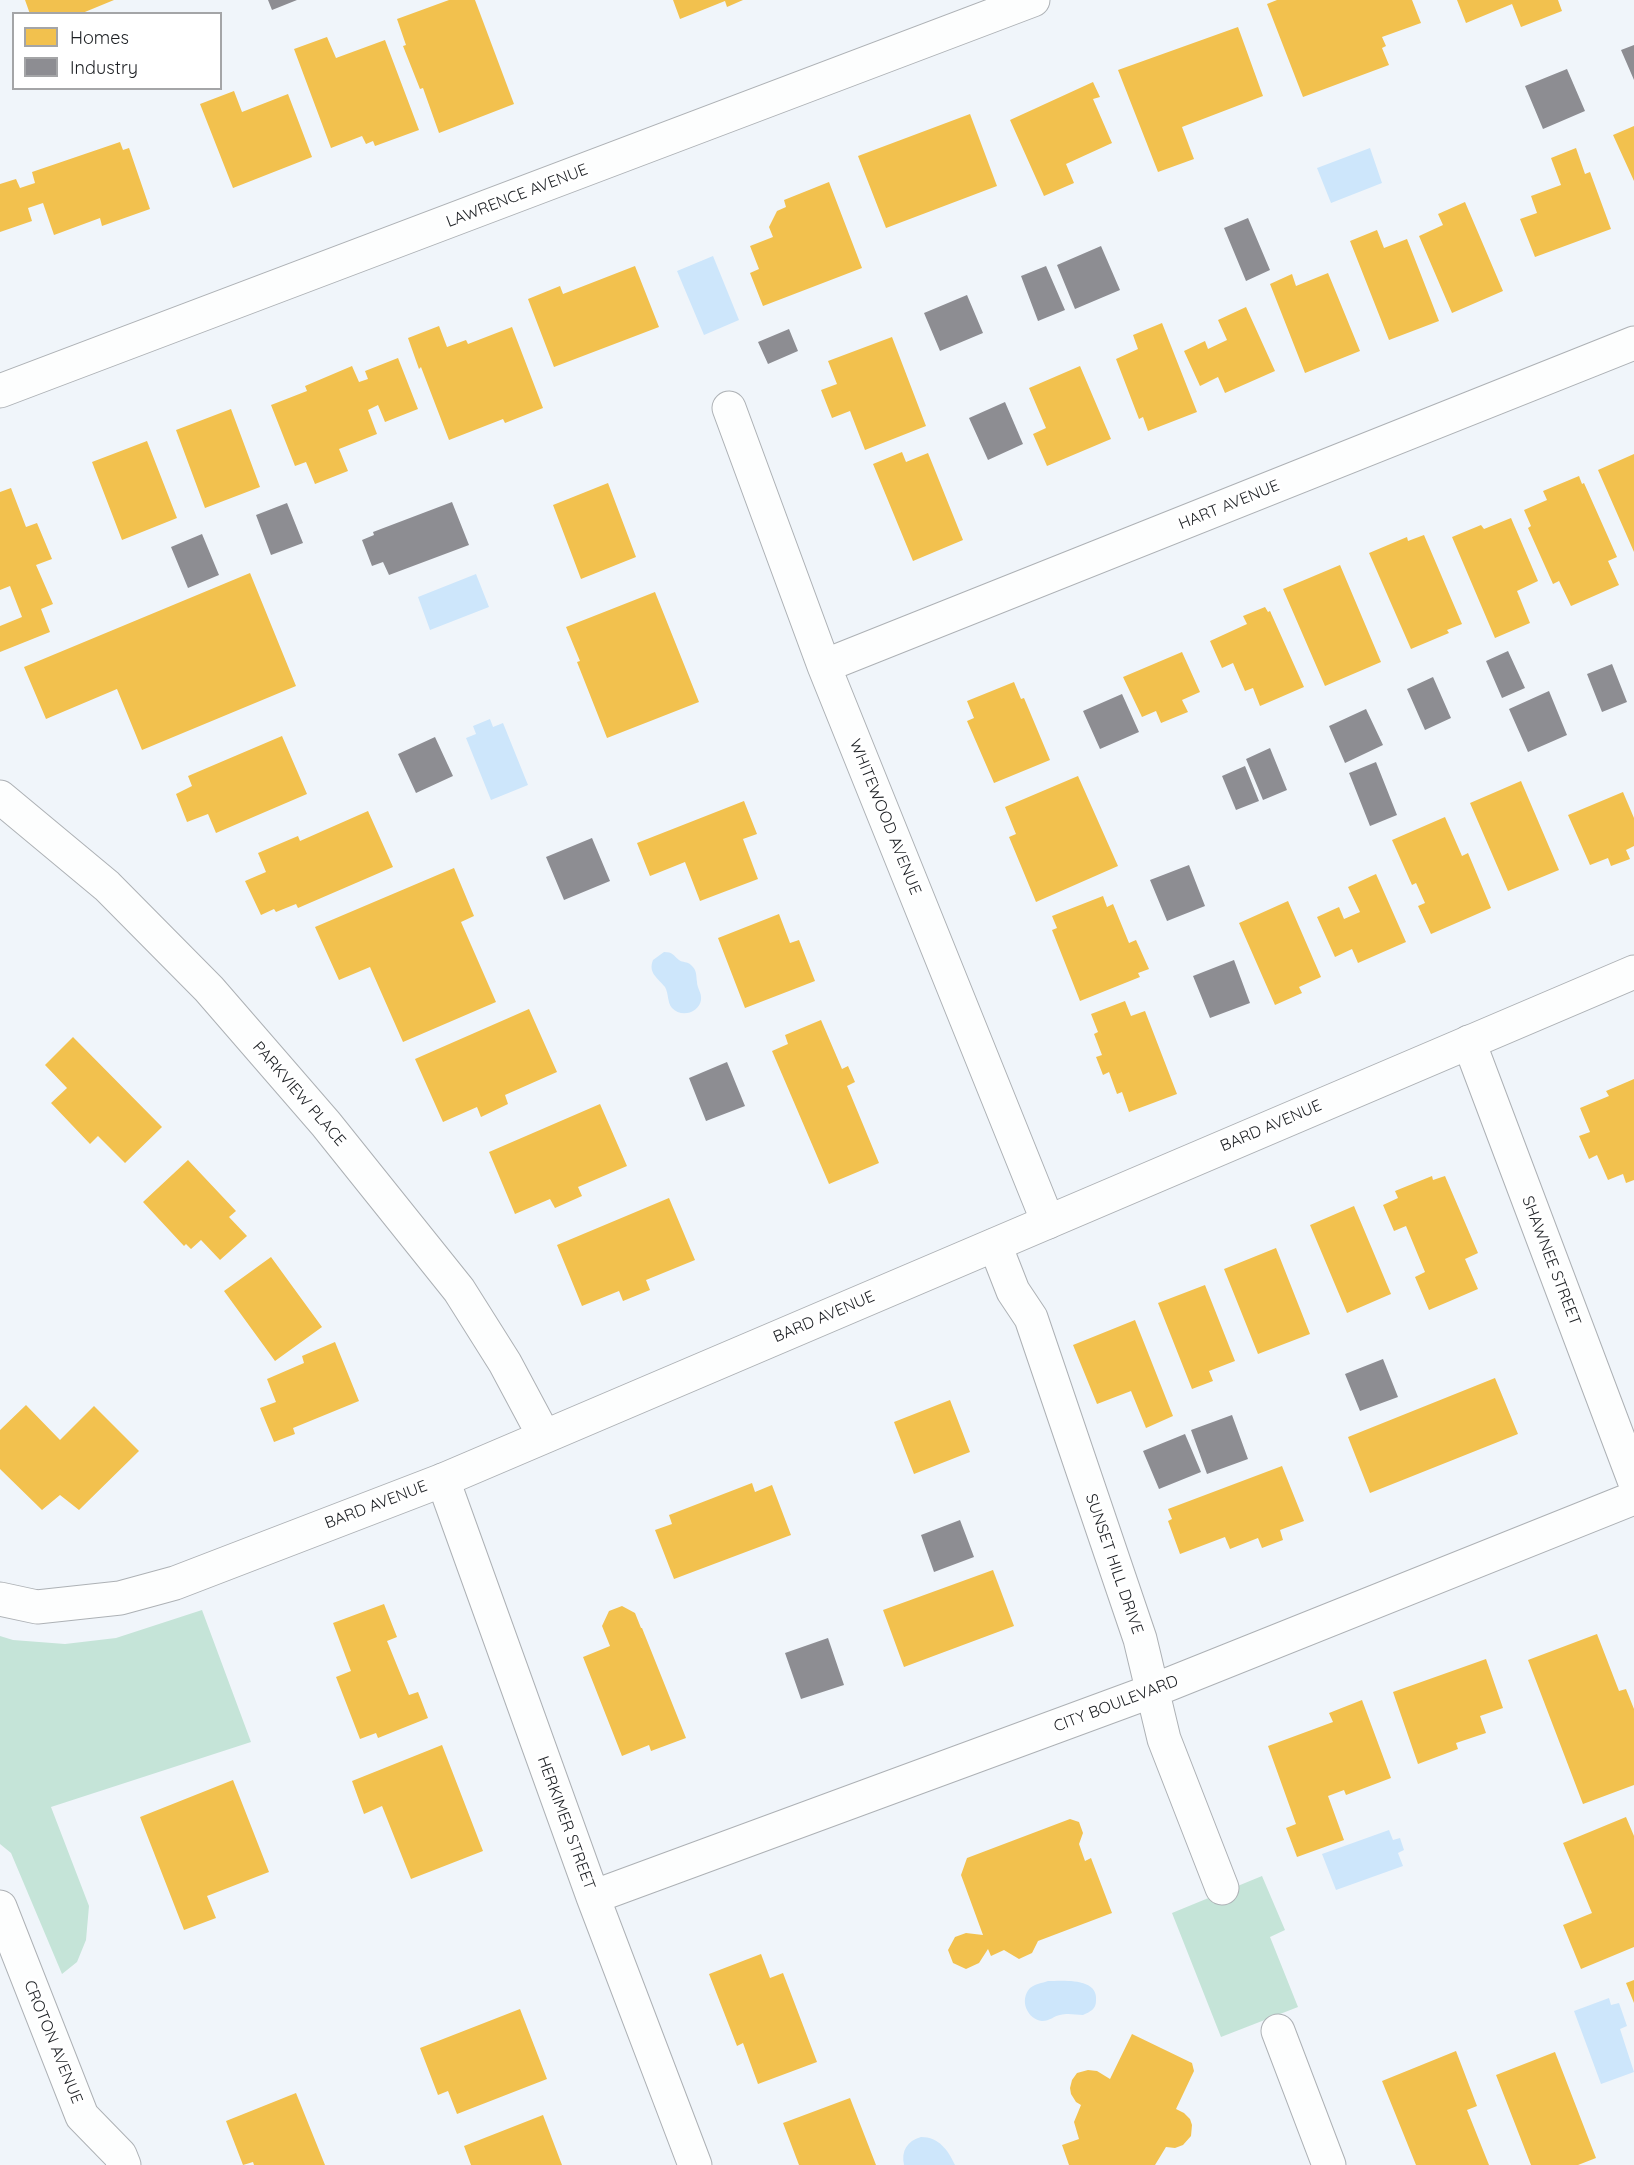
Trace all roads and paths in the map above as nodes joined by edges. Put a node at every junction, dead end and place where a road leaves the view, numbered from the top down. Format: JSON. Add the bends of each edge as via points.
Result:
{"nodes":[{"id":1,"x":1033,"y":0,"type":"edge"},
{"id":2,"x":1634,"y":343,"type":"edge"},
{"id":3,"x":0,"y":391,"type":"edge"},
{"id":4,"x":729,"y":408,"type":"dead end"},
{"id":5,"x":824,"y":666,"type":"junction"},
{"id":6,"x":0,"y":797,"type":"edge"},
{"id":7,"x":1634,"y":972,"type":"edge"},
{"id":8,"x":1469,"y":1041,"type":"junction"},
{"id":9,"x":1048,"y":1222,"type":"junction"},
{"id":10,"x":994,"y":1245,"type":"junction"},
{"id":11,"x":544,"y":1436,"type":"junction"},
{"id":12,"x":443,"y":1480,"type":"junction"},
{"id":13,"x":1634,"y":1480,"type":"edge"},
{"id":14,"x":1634,"y":1498,"type":"edge"},
{"id":15,"x":0,"y":1599,"type":"edge"},
{"id":16,"x":1152,"y":1691,"type":"junction"},
{"id":17,"x":1222,"y":1888,"type":"dead end"},
{"id":18,"x":593,"y":1897,"type":"junction"},
{"id":19,"x":0,"y":1907,"type":"edge"},
{"id":20,"x":1278,"y":2031,"type":"dead end"},
{"id":21,"x":124,"y":2165,"type":"edge"},
{"id":22,"x":695,"y":2165,"type":"edge"},
{"id":23,"x":1329,"y":2165,"type":"edge"}],
"edges":[{"from":1,"to":3,"type":"street","name":"LAWRENCE AVENUE"},
{"from":2,"to":5,"type":"street","name":"HART AVENUE"},
{"from":4,"to":5,"type":"street","name":"WHITEWOOD AVENUE"},
{"from":5,"to":9,"type":"street","name":"WHITEWOOD AVENUE"},
{"from":6,"to":11,"type":"street","name":"PARKVIEW PLACE","via":[[107,886],[209,989],[326,1124],[459,1290],[505,1363]]},
{"from":7,"to":8,"type":"street","name":"BARD AVENUE"},
{"from":8,"to":9,"type":"street","name":"BARD AVENUE"},
{"from":8,"to":13,"type":"street","name":"SHAWNEE STREET"},
{"from":9,"to":10,"type":"street","name":"BARD AVENUE"},
{"from":10,"to":11,"type":"street","name":"BARD AVENUE"},
{"from":10,"to":16,"type":"street","name":"SUNSET HILL DRIVE","via":[[1013,1291],[1031,1318],[1140,1639]]},
{"from":11,"to":12,"type":"street","name":"BARD AVENUE"},
{"from":12,"to":15,"type":"street","name":"BARD AVENUE","via":[[175,1583],[120,1598],[37,1607]]},
{"from":12,"to":18,"type":"street","name":"HERKIMER STREET"},
{"from":14,"to":16,"type":"street","name":"CITY BOULEVARD"},
{"from":16,"to":17,"type":"street","name":"SUNSET HILL DRIVE","via":[[1164,1739]]},
{"from":16,"to":18,"type":"street","name":"CITY BOULEVARD"},
{"from":18,"to":22,"type":"street","name":"HERKIMER STREET"},
{"from":19,"to":21,"type":"street","name":"CROTON AVENUE","via":[[82,2116],[120,2155]]},
{"from":20,"to":23,"type":"street"}]}
